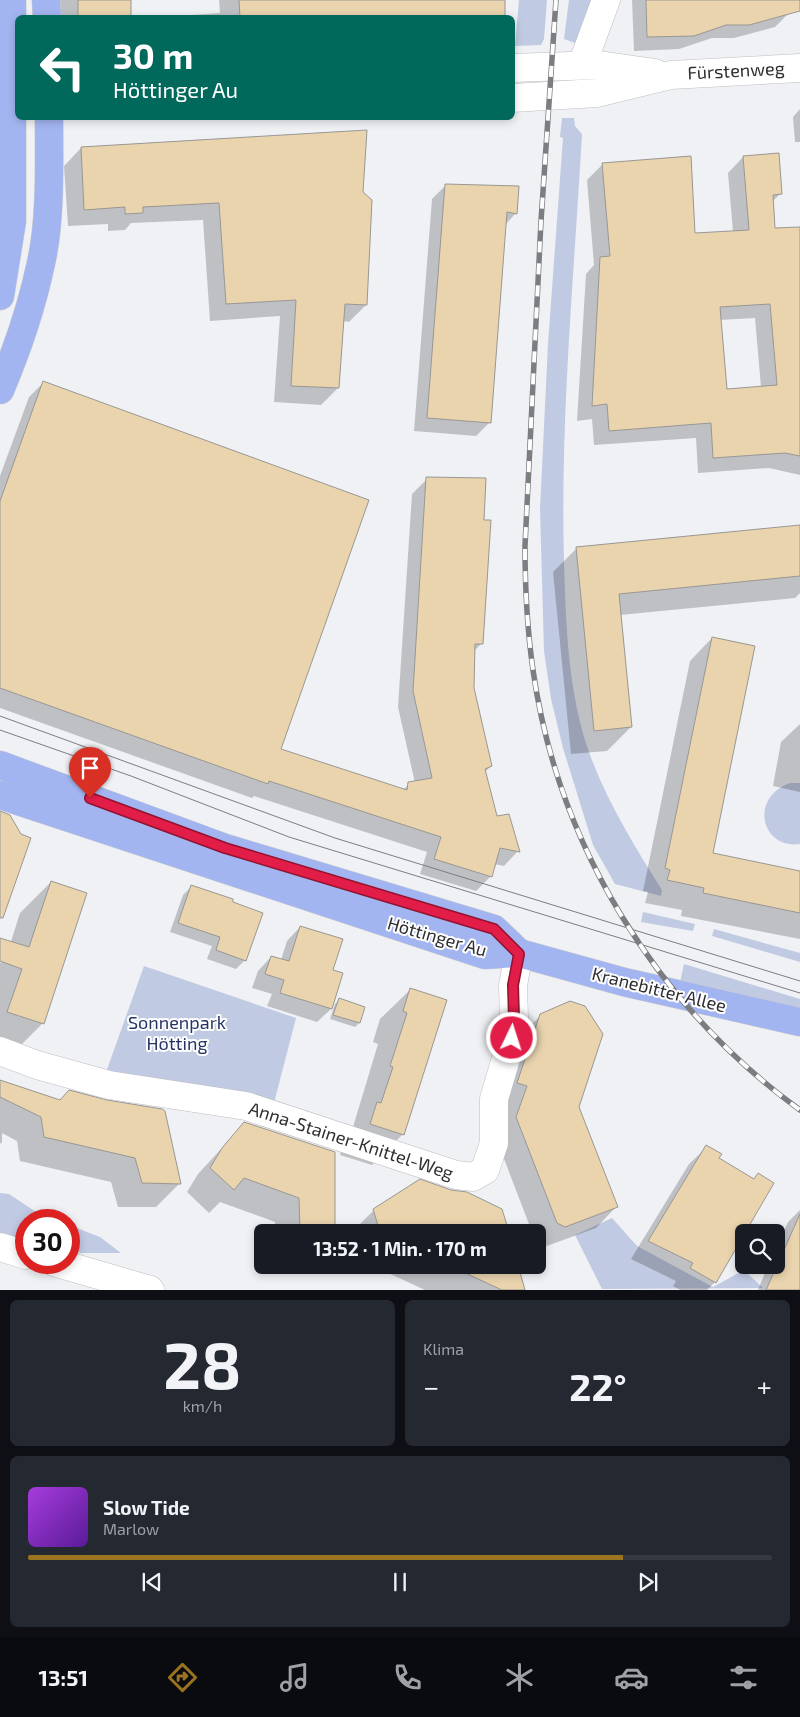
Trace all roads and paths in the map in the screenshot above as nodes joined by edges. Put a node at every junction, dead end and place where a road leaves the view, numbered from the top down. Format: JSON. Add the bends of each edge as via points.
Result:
{"nodes":[{"id":1,"x":12,"y":0,"type":"edge"},
{"id":2,"x":46,"y":0,"type":"edge"},
{"id":3,"x":606,"y":0,"type":"edge"},
{"id":4,"x":47,"y":15,"type":"edge"},
{"id":5,"x":582,"y":65,"type":"junction"},
{"id":6,"x":515,"y":68,"type":"edge"},
{"id":7,"x":800,"y":68,"type":"edge"},
{"id":8,"x":671,"y":75,"type":"junction"},
{"id":9,"x":515,"y":98,"type":"edge"},
{"id":10,"x":10,"y":109,"type":"edge"},
{"id":11,"x":49,"y":120,"type":"edge"},
{"id":12,"x":0,"y":296,"type":"edge"},
{"id":13,"x":0,"y":390,"type":"edge"},
{"id":14,"x":0,"y":765,"type":"edge"},
{"id":15,"x":0,"y":795,"type":"edge"},
{"id":16,"x":519,"y":954,"type":"junction"},
{"id":17,"x":800,"y":1022,"type":"edge"},
{"id":18,"x":0,"y":1051,"type":"edge"},
{"id":19,"x":0,"y":1247,"type":"edge"},
{"id":20,"x":15,"y":1252,"type":"edge"},
{"id":21,"x":80,"y":1270,"type":"edge"},
{"id":22,"x":150,"y":1290,"type":"edge"}],
"edges":[{"from":1,"to":10,"type":"main road"},
{"from":2,"to":4,"type":"main road"},
{"from":3,"to":5,"type":"street"},
{"from":5,"to":6,"type":"street","name":"Fürstenweg"},
{"from":5,"to":8,"type":"street","name":"Fürstenweg"},
{"from":7,"to":8,"type":"street","name":"Fürstenweg"},
{"from":8,"to":9,"type":"street","name":"Fürstenweg","via":[[597,93]]},
{"from":10,"to":12,"type":"main road","via":[[12,221]]},
{"from":11,"to":13,"type":"main road","via":[[42,262],[27,317]]},
{"from":14,"to":16,"type":"main road","name":"Höttinger Au","via":[[225,848],[494,929]]},
{"from":15,"to":16,"type":"main road","name":"Höttinger Au","via":[[485,955]]},
{"from":16,"to":17,"type":"main road","name":"Kranebitter Allee","via":[[661,991]]},
{"from":16,"to":18,"type":"street","name":"Anna-Stainer-Knittel-Weg","via":[[513,985],[512,1038],[494,1098],[494,1143],[485,1170],[473,1177],[456,1175],[246,1106],[110,1085]]},
{"from":19,"to":20,"type":"street"},
{"from":21,"to":22,"type":"street"}]}
